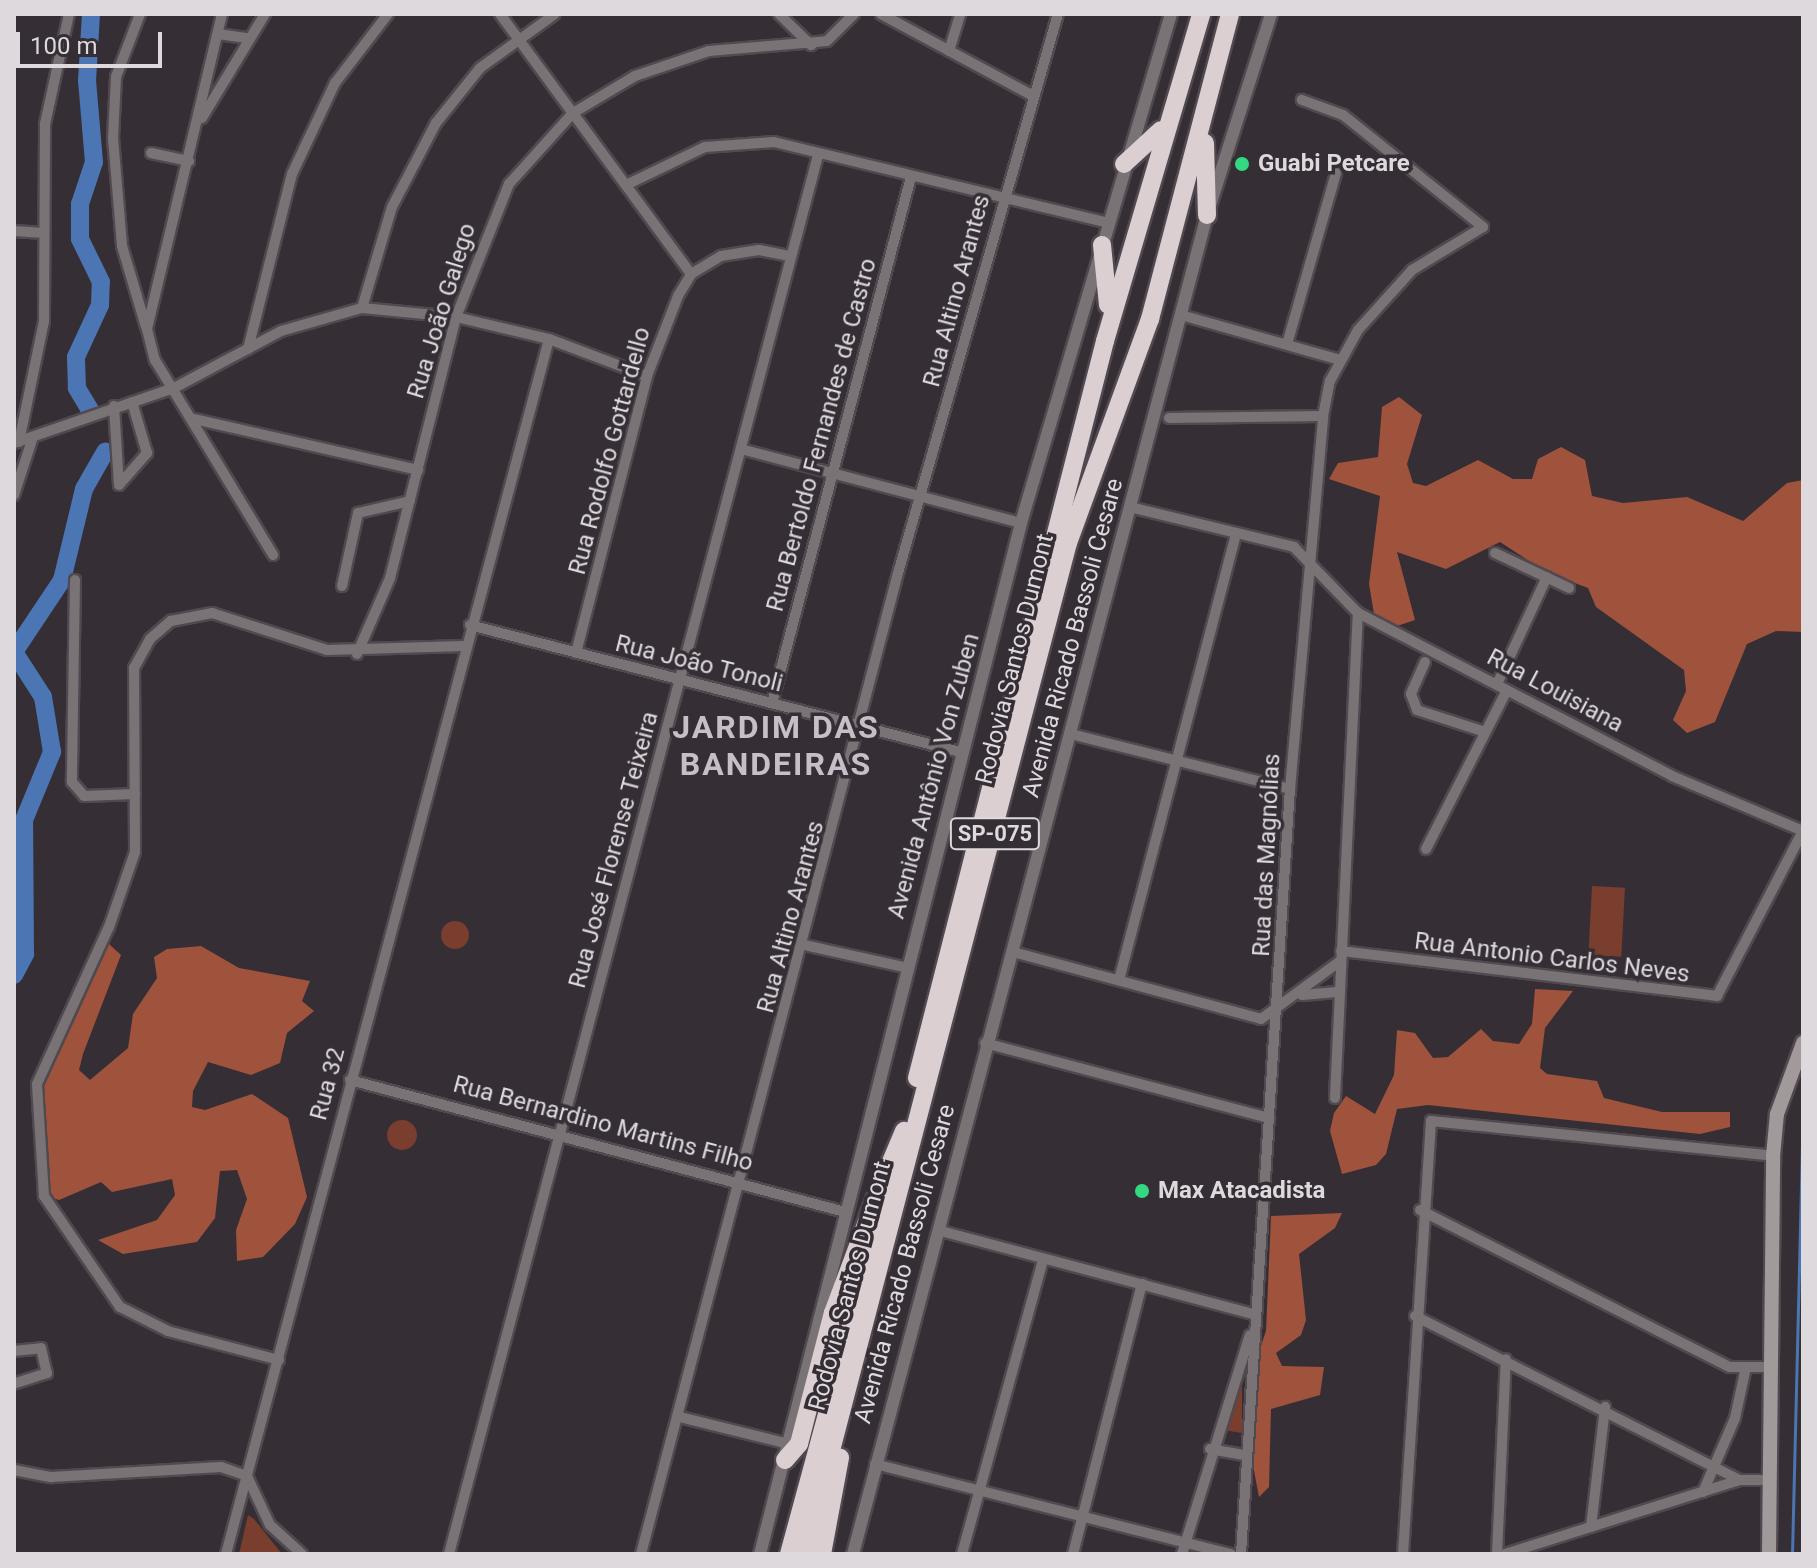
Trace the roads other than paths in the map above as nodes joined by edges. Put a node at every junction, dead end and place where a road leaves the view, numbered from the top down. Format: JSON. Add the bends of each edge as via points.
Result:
{"nodes":[{"id":1,"x":69,"y":14,"type":"edge"},
{"id":2,"x":222,"y":14,"type":"edge"},
{"id":3,"x":265,"y":14,"type":"edge"},
{"id":4,"x":388,"y":14,"type":"edge"},
{"id":5,"x":500,"y":14,"type":"edge"},
{"id":6,"x":555,"y":14,"type":"edge"},
{"id":7,"x":779,"y":14,"type":"edge"},
{"id":8,"x":854,"y":14,"type":"edge"},
{"id":9,"x":881,"y":14,"type":"edge"},
{"id":10,"x":960,"y":14,"type":"edge"},
{"id":11,"x":1058,"y":14,"type":"edge"},
{"id":12,"x":1171,"y":14,"type":"edge"},
{"id":13,"x":1201,"y":14,"type":"edge"},
{"id":14,"x":1230,"y":14,"type":"edge"},
{"id":15,"x":1271,"y":14,"type":"edge"},
{"id":16,"x":135,"y":17,"type":"edge"},
{"id":17,"x":218,"y":34,"type":"junction"},
{"id":18,"x":248,"y":38,"type":"junction"},
{"id":19,"x":517,"y":38,"type":"junction"},
{"id":20,"x":811,"y":45,"type":"junction"},
{"id":21,"x":949,"y":51,"type":"junction"},
{"id":22,"x":1033,"y":96,"type":"junction"},
{"id":23,"x":1302,"y":100,"type":"dead end"},
{"id":24,"x":573,"y":113,"type":"junction"},
{"id":25,"x":1206,"y":120,"type":"junction"},
{"id":26,"x":200,"y":121,"type":"junction"},
{"id":27,"x":1166,"y":121,"type":"junction"},
{"id":28,"x":151,"y":153,"type":"dead end"},
{"id":29,"x":818,"y":155,"type":"junction"},
{"id":30,"x":189,"y":161,"type":"junction"},
{"id":31,"x":1124,"y":164,"type":"junction"},
{"id":32,"x":1336,"y":173,"type":"dead end"},
{"id":33,"x":911,"y":177,"type":"junction"},
{"id":34,"x":626,"y":185,"type":"junction"},
{"id":35,"x":1002,"y":199,"type":"junction"},
{"id":36,"x":1207,"y":215,"type":"junction"},
{"id":37,"x":1108,"y":223,"type":"junction"},
{"id":38,"x":14,"y":231,"type":"edge"},
{"id":39,"x":44,"y":233,"type":"junction"},
{"id":40,"x":1102,"y":245,"type":"junction"},
{"id":41,"x":791,"y":256,"type":"junction"},
{"id":42,"x":691,"y":274,"type":"junction"},
{"id":43,"x":362,"y":308,"type":"junction"},
{"id":44,"x":1181,"y":315,"type":"junction"},
{"id":45,"x":456,"y":317,"type":"junction"},
{"id":46,"x":147,"y":329,"type":"junction"},
{"id":47,"x":549,"y":339,"type":"junction"},
{"id":48,"x":1105,"y":341,"type":"junction"},
{"id":49,"x":1287,"y":344,"type":"junction"},
{"id":50,"x":248,"y":349,"type":"junction"},
{"id":51,"x":1340,"y":360,"type":"junction"},
{"id":52,"x":647,"y":376,"type":"junction"},
{"id":53,"x":174,"y":388,"type":"junction"},
{"id":54,"x":132,"y":402,"type":"junction"},
{"id":55,"x":114,"y":406,"type":"junction"},
{"id":56,"x":1323,"y":416,"type":"junction"},
{"id":57,"x":1169,"y":418,"type":"dead end"},
{"id":58,"x":194,"y":419,"type":"junction"},
{"id":59,"x":33,"y":437,"type":"junction"},
{"id":60,"x":16,"y":442,"type":"edge"},
{"id":61,"x":741,"y":449,"type":"junction"},
{"id":62,"x":418,"y":470,"type":"junction"},
{"id":63,"x":831,"y":473,"type":"junction"},
{"id":64,"x":14,"y":495,"type":"edge"},
{"id":65,"x":921,"y":495,"type":"junction"},
{"id":66,"x":410,"y":501,"type":"junction"},
{"id":67,"x":1130,"y":507,"type":"junction"},
{"id":68,"x":1021,"y":523,"type":"junction"},
{"id":69,"x":1236,"y":533,"type":"junction"},
{"id":70,"x":1495,"y":553,"type":"dead end"},
{"id":71,"x":273,"y":555,"type":"dead end"},
{"id":72,"x":1309,"y":558,"type":"junction"},
{"id":73,"x":1547,"y":577,"type":"junction"},
{"id":74,"x":75,"y":580,"type":"dead end"},
{"id":75,"x":342,"y":586,"type":"dead end"},
{"id":76,"x":1569,"y":588,"type":"dead end"},
{"id":77,"x":1358,"y":613,"type":"junction"},
{"id":78,"x":470,"y":625,"type":"junction"},
{"id":79,"x":464,"y":646,"type":"junction"},
{"id":80,"x":576,"y":653,"type":"junction"},
{"id":81,"x":357,"y":654,"type":"junction"},
{"id":82,"x":1425,"y":662,"type":"dead end"},
{"id":83,"x":680,"y":679,"type":"junction"},
{"id":84,"x":1502,"y":687,"type":"junction"},
{"id":85,"x":772,"y":703,"type":"junction"},
{"id":86,"x":863,"y":727,"type":"junction"},
{"id":87,"x":1485,"y":732,"type":"junction"},
{"id":88,"x":1071,"y":734,"type":"junction"},
{"id":89,"x":964,"y":753,"type":"junction"},
{"id":90,"x":1173,"y":760,"type":"junction"},
{"id":91,"x":1290,"y":789,"type":"junction"},
{"id":92,"x":135,"y":794,"type":"junction"},
{"id":93,"x":1803,"y":831,"type":"edge"},
{"id":94,"x":1426,"y":849,"type":"dead end"},
{"id":95,"x":804,"y":945,"type":"junction"},
{"id":96,"x":1013,"y":952,"type":"junction"},
{"id":97,"x":1340,"y":957,"type":"junction"},
{"id":98,"x":908,"y":968,"type":"junction"},
{"id":99,"x":1119,"y":980,"type":"junction"},
{"id":100,"x":1337,"y":992,"type":"junction"},
{"id":101,"x":1302,"y":995,"type":"junction"},
{"id":102,"x":1278,"y":1012,"type":"junction"},
{"id":103,"x":985,"y":1043,"type":"junction"},
{"id":104,"x":1803,"y":1043,"type":"edge"},
{"id":105,"x":350,"y":1080,"type":"junction"},
{"id":106,"x":1335,"y":1098,"type":"dead end"},
{"id":107,"x":1269,"y":1118,"type":"junction"},
{"id":108,"x":904,"y":1131,"type":"junction"},
{"id":109,"x":561,"y":1133,"type":"junction"},
{"id":110,"x":1773,"y":1156,"type":"junction"},
{"id":111,"x":741,"y":1183,"type":"junction"},
{"id":112,"x":1420,"y":1210,"type":"junction"},
{"id":113,"x":845,"y":1212,"type":"junction"},
{"id":114,"x":941,"y":1231,"type":"junction"},
{"id":115,"x":1043,"y":1259,"type":"junction"},
{"id":116,"x":1142,"y":1284,"type":"junction"},
{"id":117,"x":1254,"y":1314,"type":"junction"},
{"id":118,"x":1415,"y":1316,"type":"junction"},
{"id":119,"x":1253,"y":1328,"type":"junction"},
{"id":120,"x":14,"y":1351,"type":"edge"},
{"id":121,"x":1506,"y":1359,"type":"junction"},
{"id":122,"x":279,"y":1360,"type":"junction"},
{"id":123,"x":1746,"y":1367,"type":"junction"},
{"id":124,"x":1770,"y":1367,"type":"junction"},
{"id":125,"x":14,"y":1384,"type":"edge"},
{"id":126,"x":1605,"y":1407,"type":"junction"},
{"id":127,"x":844,"y":1408,"type":"junction"},
{"id":128,"x":680,"y":1417,"type":"junction"},
{"id":129,"x":1210,"y":1449,"type":"junction"},
{"id":130,"x":787,"y":1452,"type":"junction"},
{"id":131,"x":1245,"y":1455,"type":"junction"},
{"id":132,"x":875,"y":1464,"type":"junction"},
{"id":133,"x":1715,"y":1467,"type":"junction"},
{"id":134,"x":14,"y":1470,"type":"edge"},
{"id":135,"x":247,"y":1476,"type":"junction"},
{"id":136,"x":1740,"y":1480,"type":"junction"},
{"id":137,"x":1766,"y":1480,"type":"junction"},
{"id":138,"x":979,"y":1491,"type":"junction"},
{"id":139,"x":1703,"y":1492,"type":"junction"},
{"id":140,"x":1083,"y":1518,"type":"junction"},
{"id":141,"x":1591,"y":1527,"type":"junction"},
{"id":142,"x":1184,"y":1549,"type":"edge"},
{"id":143,"x":226,"y":1554,"type":"edge"},
{"id":144,"x":302,"y":1554,"type":"edge"},
{"id":145,"x":449,"y":1554,"type":"edge"},
{"id":146,"x":641,"y":1554,"type":"edge"},
{"id":147,"x":760,"y":1554,"type":"edge"},
{"id":148,"x":789,"y":1554,"type":"edge"},
{"id":149,"x":804,"y":1554,"type":"edge"},
{"id":150,"x":822,"y":1554,"type":"edge"},
{"id":151,"x":853,"y":1554,"type":"edge"},
{"id":152,"x":962,"y":1554,"type":"edge"},
{"id":153,"x":1073,"y":1554,"type":"edge"},
{"id":154,"x":1231,"y":1554,"type":"edge"},
{"id":155,"x":1241,"y":1554,"type":"edge"},
{"id":156,"x":1403,"y":1554,"type":"edge"},
{"id":157,"x":1497,"y":1554,"type":"edge"},
{"id":158,"x":1505,"y":1554,"type":"edge"},
{"id":159,"x":1769,"y":1554,"type":"edge"}],
"edges":[{"from":1,"to":39,"type":"street","via":[[45,124]]},
{"from":2,"to":17,"type":"street"},
{"from":3,"to":18,"type":"street"},
{"from":4,"to":50,"type":"street","via":[[335,83],[292,174]]},
{"from":5,"to":19,"type":"street"},
{"from":6,"to":19,"type":"street"},
{"from":7,"to":20,"type":"street"},
{"from":8,"to":20,"type":"street","name":"Rua João Galego","via":[[835,36]]},
{"from":9,"to":21,"type":"street"},
{"from":10,"to":21,"type":"street"},
{"from":11,"to":22,"type":"street","name":"Rua Altino Arantes"},
{"from":12,"to":31,"type":"street","name":"Avenida Antônio Von Zuben"},
{"from":13,"to":27,"type":"highway","name":"Rodovia Santos Dumont","number":"SP-075"},
{"from":14,"to":25,"type":"highway","name":"Rodovia Santos Dumont","number":"SP-075"},
{"from":15,"to":36,"type":"street","name":"Avenida Ricado Bassoli Cesare"},
{"from":16,"to":46,"type":"street","via":[[116,77],[113,138],[122,246]]},
{"from":17,"to":18,"type":"street"},
{"from":17,"to":26,"type":"street"},
{"from":18,"to":26,"type":"street"},
{"from":19,"to":24,"type":"street"},
{"from":19,"to":43,"type":"street","via":[[472,77],[412,163]]},
{"from":20,"to":24,"type":"street","name":"Rua João Galego","via":[[709,51],[670,62]]},
{"from":21,"to":22,"type":"street"},
{"from":22,"to":35,"type":"street","name":"Rua Altino Arantes"},
{"from":23,"to":51,"type":"street","name":"Rua das Magnólias","via":[[1343,115],[1483,227],[1412,270]]},
{"from":24,"to":34,"type":"street"},
{"from":24,"to":45,"type":"street","name":"Rua João Galego","via":[[509,184]]},
{"from":25,"to":36,"type":"highway"},
{"from":25,"to":127,"type":"highway","name":"Rodovia Santos Dumont","number":"SP-075","via":[[1150,319],[1068,543]]},
{"from":26,"to":30,"type":"street"},
{"from":27,"to":31,"type":"highway"},
{"from":27,"to":48,"type":"highway","name":"Rodovia Santos Dumont","number":"SP-075"},
{"from":28,"to":30,"type":"street"},
{"from":29,"to":33,"type":"street"},
{"from":29,"to":34,"type":"street","via":[[774,142],[705,147]]},
{"from":29,"to":41,"type":"street","name":"Rua José Florense Teixeira"},
{"from":30,"to":46,"type":"street"},
{"from":31,"to":37,"type":"street","name":"Avenida Antônio Von Zuben"},
{"from":32,"to":49,"type":"street"},
{"from":33,"to":35,"type":"street"},
{"from":33,"to":63,"type":"street","name":"Rua Bertoldo Fernandes de Castro"},
{"from":34,"to":42,"type":"street"},
{"from":35,"to":37,"type":"street"},
{"from":35,"to":65,"type":"street","name":"Rua Altino Arantes"},
{"from":36,"to":44,"type":"street","name":"Avenida Ricado Bassoli Cesare"},
{"from":37,"to":40,"type":"street","name":"Avenida Antônio Von Zuben"},
{"from":38,"to":39,"type":"street"},
{"from":39,"to":60,"type":"street","via":[[44,321]]},
{"from":40,"to":48,"type":"highway"},
{"from":40,"to":68,"type":"street","name":"Avenida Antônio Von Zuben"},
{"from":41,"to":42,"type":"street","via":[[741,251]]},
{"from":41,"to":61,"type":"street","name":"Rua José Florense Teixeira"},
{"from":42,"to":52,"type":"street","name":"Rua Rodolfo Gottardello"},
{"from":43,"to":45,"type":"street"},
{"from":43,"to":50,"type":"street","via":[[313,319]]},
{"from":44,"to":49,"type":"street"},
{"from":44,"to":67,"type":"street","name":"Avenida Ricado Bassoli Cesare"},
{"from":45,"to":47,"type":"street"},
{"from":45,"to":62,"type":"street","name":"Rua João Galego"},
{"from":46,"to":53,"type":"street"},
{"from":47,"to":52,"type":"street"},
{"from":47,"to":78,"type":"street","name":"Rua 32"},
{"from":48,"to":108,"type":"highway","name":"Rodovia Santos Dumont","number":"SP-075"},
{"from":49,"to":51,"type":"street"},
{"from":50,"to":53,"type":"street"},
{"from":51,"to":56,"type":"street","name":"Rua das Magnólias"},
{"from":52,"to":80,"type":"street","name":"Rua Rodolfo Gottardello"},
{"from":53,"to":54,"type":"street"},
{"from":53,"to":58,"type":"street"},
{"from":54,"to":55,"type":"street"},
{"from":54,"to":55,"type":"street","via":[[147,453],[119,485]]},
{"from":55,"to":59,"type":"street"},
{"from":56,"to":57,"type":"street"},
{"from":56,"to":72,"type":"street","name":"Rua das Magnólias"},
{"from":58,"to":62,"type":"street"},
{"from":58,"to":71,"type":"street"},
{"from":59,"to":60,"type":"street"},
{"from":59,"to":64,"type":"street"},
{"from":61,"to":63,"type":"street"},
{"from":61,"to":83,"type":"street","name":"Rua José Florense Teixeira"},
{"from":62,"to":66,"type":"street","name":"Rua João Galego"},
{"from":63,"to":65,"type":"street"},
{"from":63,"to":85,"type":"street","name":"Rua Bertoldo Fernandes de Castro"},
{"from":65,"to":68,"type":"street"},
{"from":65,"to":86,"type":"street","name":"Rua Altino Arantes"},
{"from":66,"to":75,"type":"street","via":[[358,513]]},
{"from":66,"to":81,"type":"street","name":"Rua João Galego","via":[[390,578]]},
{"from":67,"to":69,"type":"street"},
{"from":67,"to":88,"type":"street","name":"Avenida Ricado Bassoli Cesare"},
{"from":68,"to":89,"type":"street","name":"Avenida Antônio Von Zuben"},
{"from":69,"to":72,"type":"street","via":[[1294,547]]},
{"from":69,"to":90,"type":"street"},
{"from":70,"to":73,"type":"street"},
{"from":72,"to":77,"type":"street","name":"Rua Louisiana"},
{"from":72,"to":91,"type":"street","name":"Rua das Magnólias"},
{"from":73,"to":76,"type":"street"},
{"from":73,"to":84,"type":"street"},
{"from":74,"to":92,"type":"street","via":[[78,651],[72,782],[84,796]]},
{"from":77,"to":84,"type":"street","name":"Rua Louisiana"},
{"from":77,"to":97,"type":"street"},
{"from":78,"to":79,"type":"street","name":"Rua 32"},
{"from":78,"to":80,"type":"street","name":"Rua João Tonoli"},
{"from":79,"to":81,"type":"street"},
{"from":79,"to":105,"type":"street","name":"Rua 32"},
{"from":80,"to":83,"type":"street","name":"Rua João Tonoli"},
{"from":81,"to":92,"type":"street","via":[[305,644],[231,614],[171,621],[150,639],[134,668]]},
{"from":82,"to":87,"type":"street","via":[[1411,694],[1417,710]]},
{"from":83,"to":85,"type":"street","name":"Rua João Tonoli"},
{"from":83,"to":109,"type":"street","name":"Rua José Florense Teixeira"},
{"from":84,"to":87,"type":"street"},
{"from":84,"to":93,"type":"street","name":"Rua Louisiana","via":[[1672,776]]},
{"from":85,"to":86,"type":"street","name":"Rua João Tonoli"},
{"from":86,"to":89,"type":"street","name":"Rua João Tonoli"},
{"from":86,"to":95,"type":"street","name":"Rua Altino Arantes"},
{"from":87,"to":94,"type":"street"},
{"from":88,"to":90,"type":"street"},
{"from":88,"to":96,"type":"street","name":"Avenida Ricado Bassoli Cesare"},
{"from":89,"to":98,"type":"street","name":"Avenida Antônio Von Zuben"},
{"from":90,"to":91,"type":"street"},
{"from":90,"to":99,"type":"street"},
{"from":91,"to":102,"type":"street","name":"Rua das Magnólias"},
{"from":92,"to":122,"type":"street","via":[[127,886],[37,1084],[44,1196],[97,1281],[139,1320]]},
{"from":93,"to":97,"type":"street","name":"Rua Antonio Carlos Neves","via":[[1717,996]]},
{"from":95,"to":98,"type":"street"},
{"from":95,"to":111,"type":"street","name":"Rua Altino Arantes"},
{"from":96,"to":99,"type":"street"},
{"from":96,"to":103,"type":"street","name":"Avenida Ricado Bassoli Cesare"},
{"from":97,"to":100,"type":"street"},
{"from":97,"to":101,"type":"street"},
{"from":98,"to":113,"type":"street","name":"Avenida Antônio Von Zuben"},
{"from":99,"to":102,"type":"street","via":[[1246,1017]]},
{"from":100,"to":101,"type":"street"},
{"from":100,"to":106,"type":"street"},
{"from":101,"to":102,"type":"street"},
{"from":102,"to":107,"type":"street","name":"Rua das Magnólias"},
{"from":103,"to":107,"type":"street"},
{"from":103,"to":114,"type":"street","name":"Avenida Ricado Bassoli Cesare"},
{"from":104,"to":110,"type":"main road","via":[[1777,1114]]},
{"from":105,"to":109,"type":"street","name":"Rua Bernardino Martins Filho"},
{"from":105,"to":122,"type":"street","name":"Rua 32"},
{"from":107,"to":117,"type":"street","name":"Rua das Magnólias"},
{"from":108,"to":130,"type":"highway","via":[[856,1244],[799,1444]]},
{"from":108,"to":148,"type":"highway","name":"Rodovia Santos Dumont","number":"SP-075"},
{"from":109,"to":111,"type":"street","name":"Rua Bernardino Martins Filho"},
{"from":109,"to":145,"type":"street","name":"Rua José Florense Teixeira"},
{"from":110,"to":112,"type":"street","via":[[1431,1121]]},
{"from":110,"to":124,"type":"main road"},
{"from":111,"to":113,"type":"street","name":"Rua Bernardino Martins Filho"},
{"from":111,"to":128,"type":"street","name":"Rua Altino Arantes"},
{"from":112,"to":118,"type":"street"},
{"from":112,"to":123,"type":"street","via":[[1730,1367]]},
{"from":113,"to":130,"type":"street","name":"Avenida Antônio Von Zuben"},
{"from":114,"to":115,"type":"street"},
{"from":114,"to":132,"type":"street","name":"Avenida Ricado Bassoli Cesare"},
{"from":115,"to":116,"type":"street"},
{"from":115,"to":138,"type":"street"},
{"from":116,"to":117,"type":"street"},
{"from":116,"to":140,"type":"street"},
{"from":117,"to":119,"type":"street","name":"Rua das Magnólias"},
{"from":118,"to":121,"type":"street"},
{"from":118,"to":156,"type":"street"},
{"from":119,"to":129,"type":"street"},
{"from":119,"to":131,"type":"street","name":"Rua das Magnólias"},
{"from":120,"to":125,"type":"street","via":[[41,1348],[47,1373]]},
{"from":121,"to":126,"type":"street"},
{"from":121,"to":157,"type":"street"},
{"from":122,"to":135,"type":"street","name":"Rua 32"},
{"from":123,"to":124,"type":"street"},
{"from":123,"to":133,"type":"street"},
{"from":124,"to":137,"type":"main road"},
{"from":126,"to":133,"type":"street"},
{"from":126,"to":141,"type":"street"},
{"from":127,"to":149,"type":"highway","name":"Rodovia Santos Dumont","number":"SP-075"},
{"from":127,"to":150,"type":"highway","via":[[847,1432]]},
{"from":128,"to":130,"type":"street"},
{"from":128,"to":146,"type":"street","name":"Rua Altino Arantes"},
{"from":129,"to":131,"type":"street"},
{"from":129,"to":142,"type":"street"},
{"from":130,"to":147,"type":"street","name":"Avenida Antônio Von Zuben"},
{"from":131,"to":155,"type":"street","name":"Rua das Magnólias"},
{"from":132,"to":138,"type":"street"},
{"from":132,"to":151,"type":"street","name":"Avenida Ricado Bassoli Cesare"},
{"from":133,"to":136,"type":"street"},
{"from":133,"to":139,"type":"street"},
{"from":134,"to":135,"type":"street","via":[[51,1477],[195,1465]]},
{"from":135,"to":143,"type":"street","name":"Rua 32"},
{"from":135,"to":144,"type":"street","via":[[270,1525]]},
{"from":136,"to":137,"type":"street"},
{"from":136,"to":139,"type":"street"},
{"from":137,"to":159,"type":"main road"},
{"from":138,"to":140,"type":"street"},
{"from":138,"to":152,"type":"street"},
{"from":139,"to":141,"type":"street"},
{"from":140,"to":142,"type":"street"},
{"from":140,"to":153,"type":"street"},
{"from":141,"to":158,"type":"street"},
{"from":142,"to":154,"type":"street"}]}
